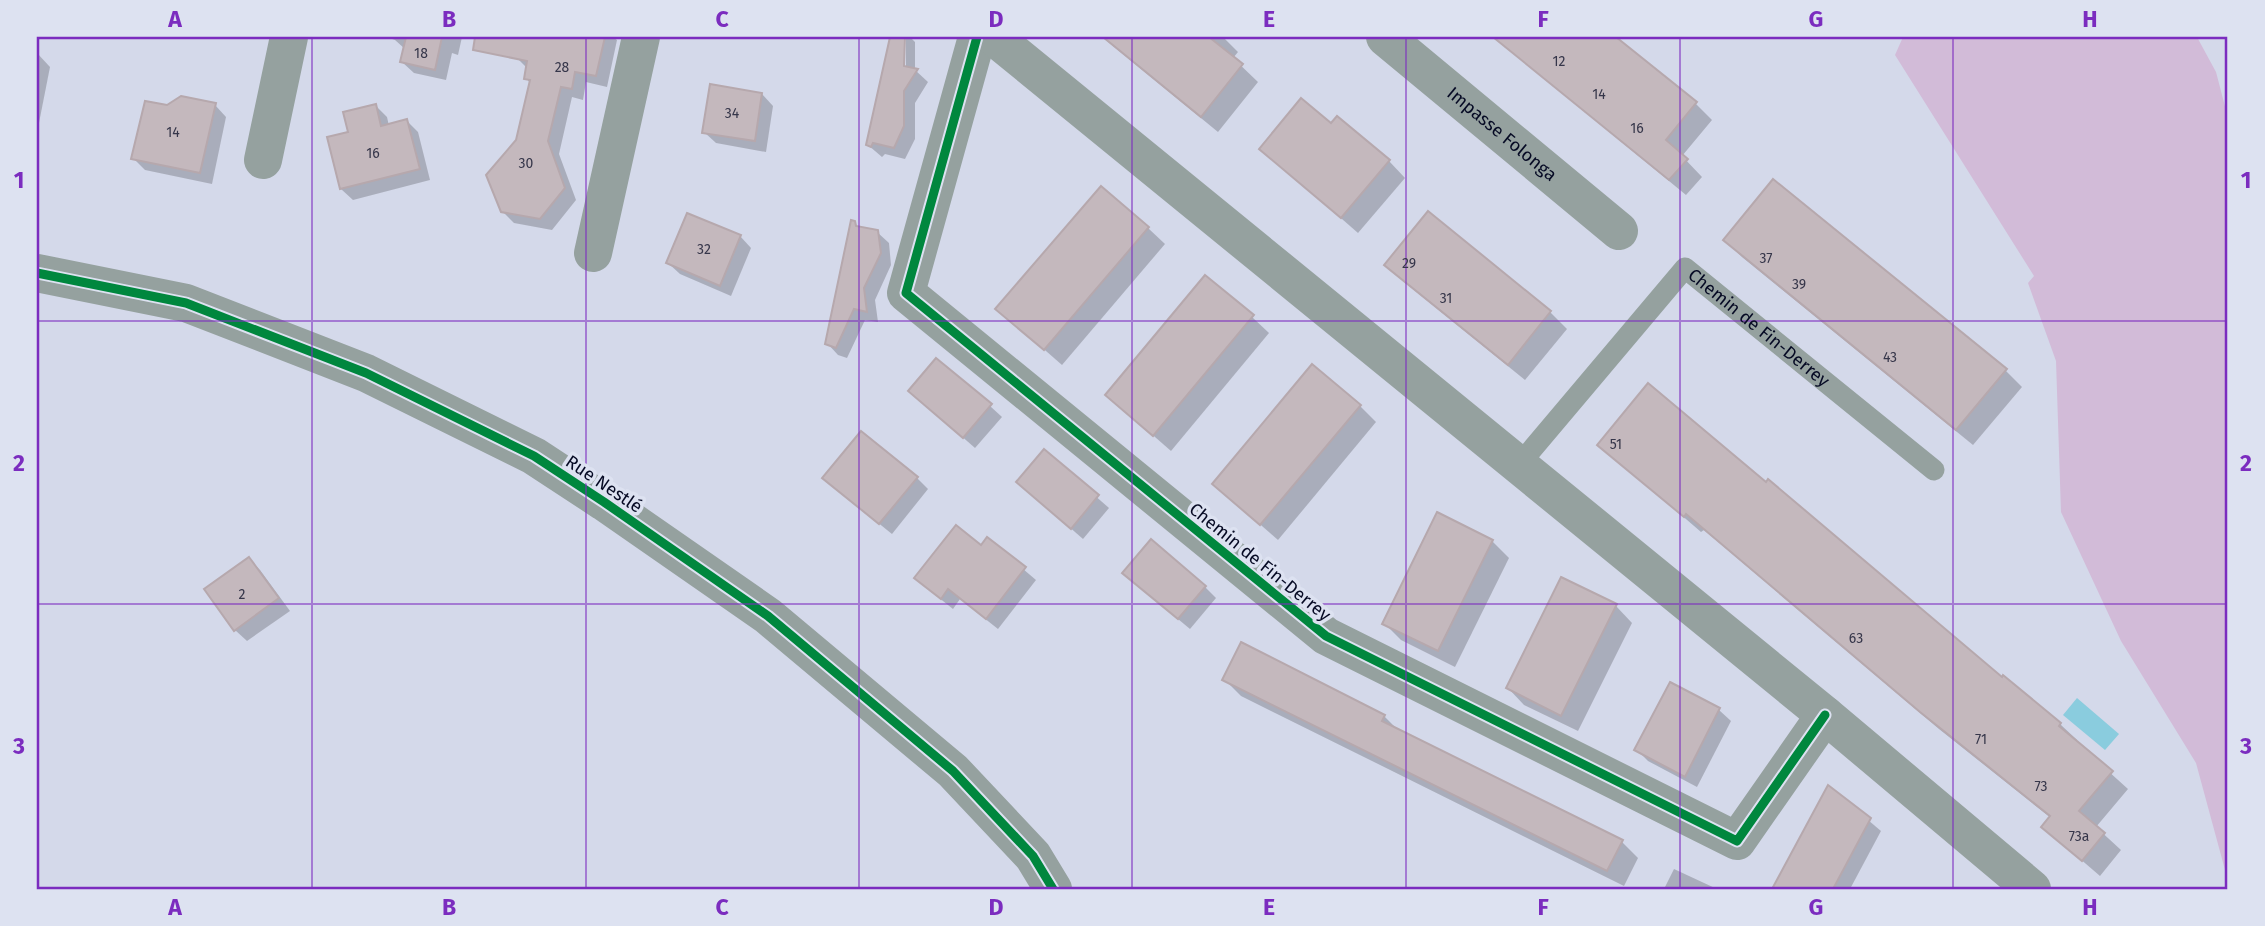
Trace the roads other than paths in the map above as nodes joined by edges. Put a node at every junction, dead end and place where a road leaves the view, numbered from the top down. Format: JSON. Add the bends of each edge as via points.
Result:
{"nodes":[{"id":1,"x":289,"y":37,"type":"edge"},
{"id":2,"x":641,"y":37,"type":"edge"},
{"id":3,"x":977,"y":37,"type":"edge"},
{"id":4,"x":994,"y":37,"type":"edge"},
{"id":5,"x":1385,"y":37,"type":"edge"},
{"id":6,"x":263,"y":160,"type":"dead end"},
{"id":7,"x":1619,"y":230,"type":"dead end"},
{"id":8,"x":593,"y":253,"type":"dead end"},
{"id":9,"x":37,"y":273,"type":"edge"},
{"id":10,"x":1518,"y":466,"type":"junction"},
{"id":11,"x":1934,"y":470,"type":"dead end"},
{"id":12,"x":1825,"y":715,"type":"junction"},
{"id":13,"x":1053,"y":889,"type":"edge"},
{"id":14,"x":2032,"y":889,"type":"edge"}],
"edges":[{"from":1,"to":6,"type":"street"},
{"from":2,"to":8,"type":"street"},
{"from":3,"to":12,"type":"street","name":"Chemin de Fin-Derrey","via":[[906,293],[1326,636],[1737,841]]},
{"from":4,"to":10,"type":"street"},
{"from":5,"to":7,"type":"street","name":"Impasse Folonga"},
{"from":9,"to":13,"type":"street","name":"Rue Nestlé","via":[[186,303],[366,373],[534,456],[768,616],[953,771],[1033,856]]},
{"from":10,"to":11,"type":"lane","name":"Chemin de Fin-Derrey","via":[[1685,268]]},
{"from":10,"to":12,"type":"street"},
{"from":12,"to":14,"type":"street"}]}
